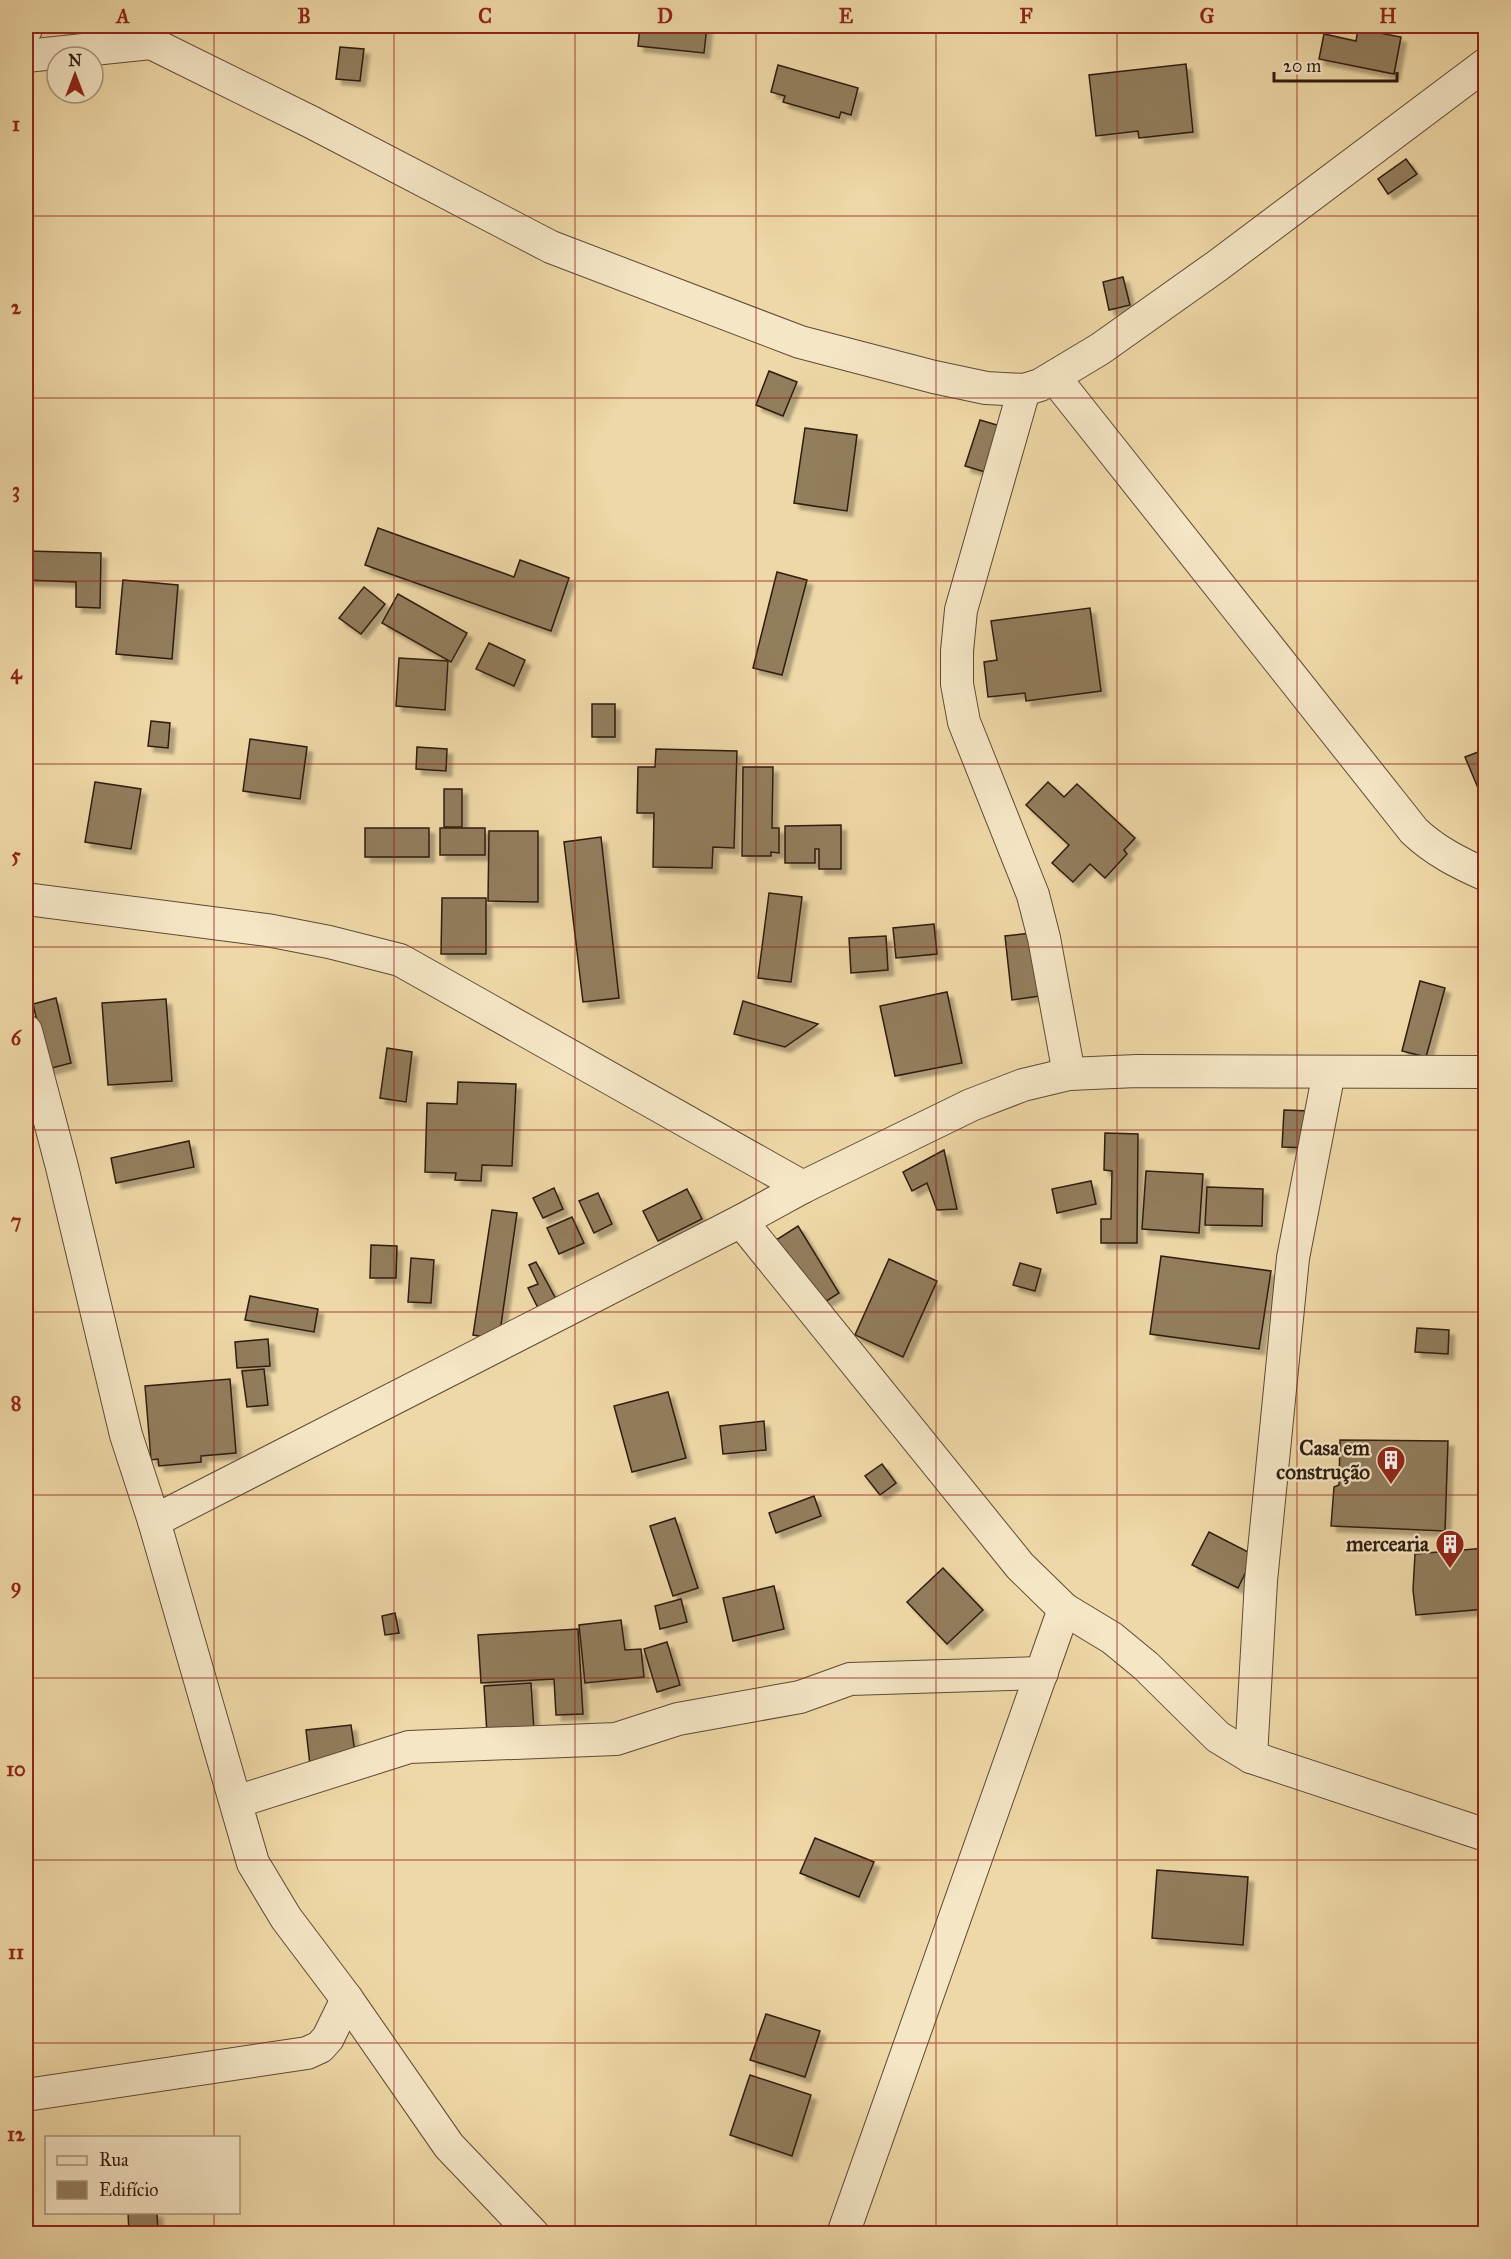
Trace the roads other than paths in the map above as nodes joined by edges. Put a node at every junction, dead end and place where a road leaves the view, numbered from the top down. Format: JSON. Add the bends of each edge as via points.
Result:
{"nodes":[{"id":1,"x":145,"y":34,"type":"edge"},
{"id":2,"x":26,"y":56,"type":"edge"},
{"id":3,"x":1485,"y":64,"type":"edge"},
{"id":4,"x":1054,"y":377,"type":"junction"},
{"id":5,"x":1024,"y":390,"type":"junction"},
{"id":6,"x":1485,"y":875,"type":"edge"},
{"id":7,"x":26,"y":899,"type":"edge"},
{"id":8,"x":26,"y":1031,"type":"edge"},
{"id":9,"x":1329,"y":1072,"type":"junction"},
{"id":10,"x":1485,"y":1072,"type":"edge"},
{"id":11,"x":1069,"y":1074,"type":"junction"},
{"id":12,"x":803,"y":1187,"type":"junction"},
{"id":13,"x":741,"y":1221,"type":"junction"},
{"id":14,"x":154,"y":1521,"type":"junction"},
{"id":15,"x":1064,"y":1610,"type":"junction"},
{"id":16,"x":1042,"y":1673,"type":"junction"},
{"id":17,"x":1251,"y":1757,"type":"junction"},
{"id":18,"x":236,"y":1802,"type":"junction"},
{"id":19,"x":1485,"y":1835,"type":"edge"},
{"id":20,"x":348,"y":1999,"type":"junction"},
{"id":21,"x":26,"y":2095,"type":"edge"},
{"id":22,"x":533,"y":2234,"type":"edge"},
{"id":23,"x":843,"y":2234,"type":"edge"}],
"edges":[{"from":1,"to":2,"type":"street"},
{"from":1,"to":5,"type":"street","via":[[551,246],[800,342],[944,380]]},
{"from":3,"to":4,"type":"street","via":[[1217,266]]},
{"from":4,"to":5,"type":"street"},
{"from":4,"to":6,"type":"street","via":[[1414,831],[1448,858]]},
{"from":5,"to":11,"type":"street","via":[[961,610],[957,684],[964,722],[1033,896]]},
{"from":7,"to":12,"type":"street","via":[[267,930],[400,960]]},
{"from":8,"to":14,"type":"street","via":[[126,1435]]},
{"from":9,"to":10,"type":"street"},
{"from":9,"to":11,"type":"street"},
{"from":9,"to":17,"type":"street","via":[[1293,1258],[1261,1581]]},
{"from":11,"to":12,"type":"street","via":[[1023,1084],[971,1105]]},
{"from":12,"to":13,"type":"street"},
{"from":13,"to":14,"type":"street"},
{"from":13,"to":15,"type":"street","via":[[1020,1566]]},
{"from":14,"to":18,"type":"street"},
{"from":15,"to":16,"type":"street"},
{"from":15,"to":17,"type":"street","via":[[1112,1638],[1218,1737]]},
{"from":16,"to":18,"type":"street","via":[[850,1679],[800,1697],[678,1719],[616,1739],[409,1747]]},
{"from":16,"to":23,"type":"street"},
{"from":17,"to":19,"type":"street"},
{"from":18,"to":20,"type":"street","via":[[253,1863],[286,1918]]},
{"from":20,"to":21,"type":"street","via":[[328,2038],[307,2053]]},
{"from":20,"to":22,"type":"street","via":[[449,2146]]}]}
